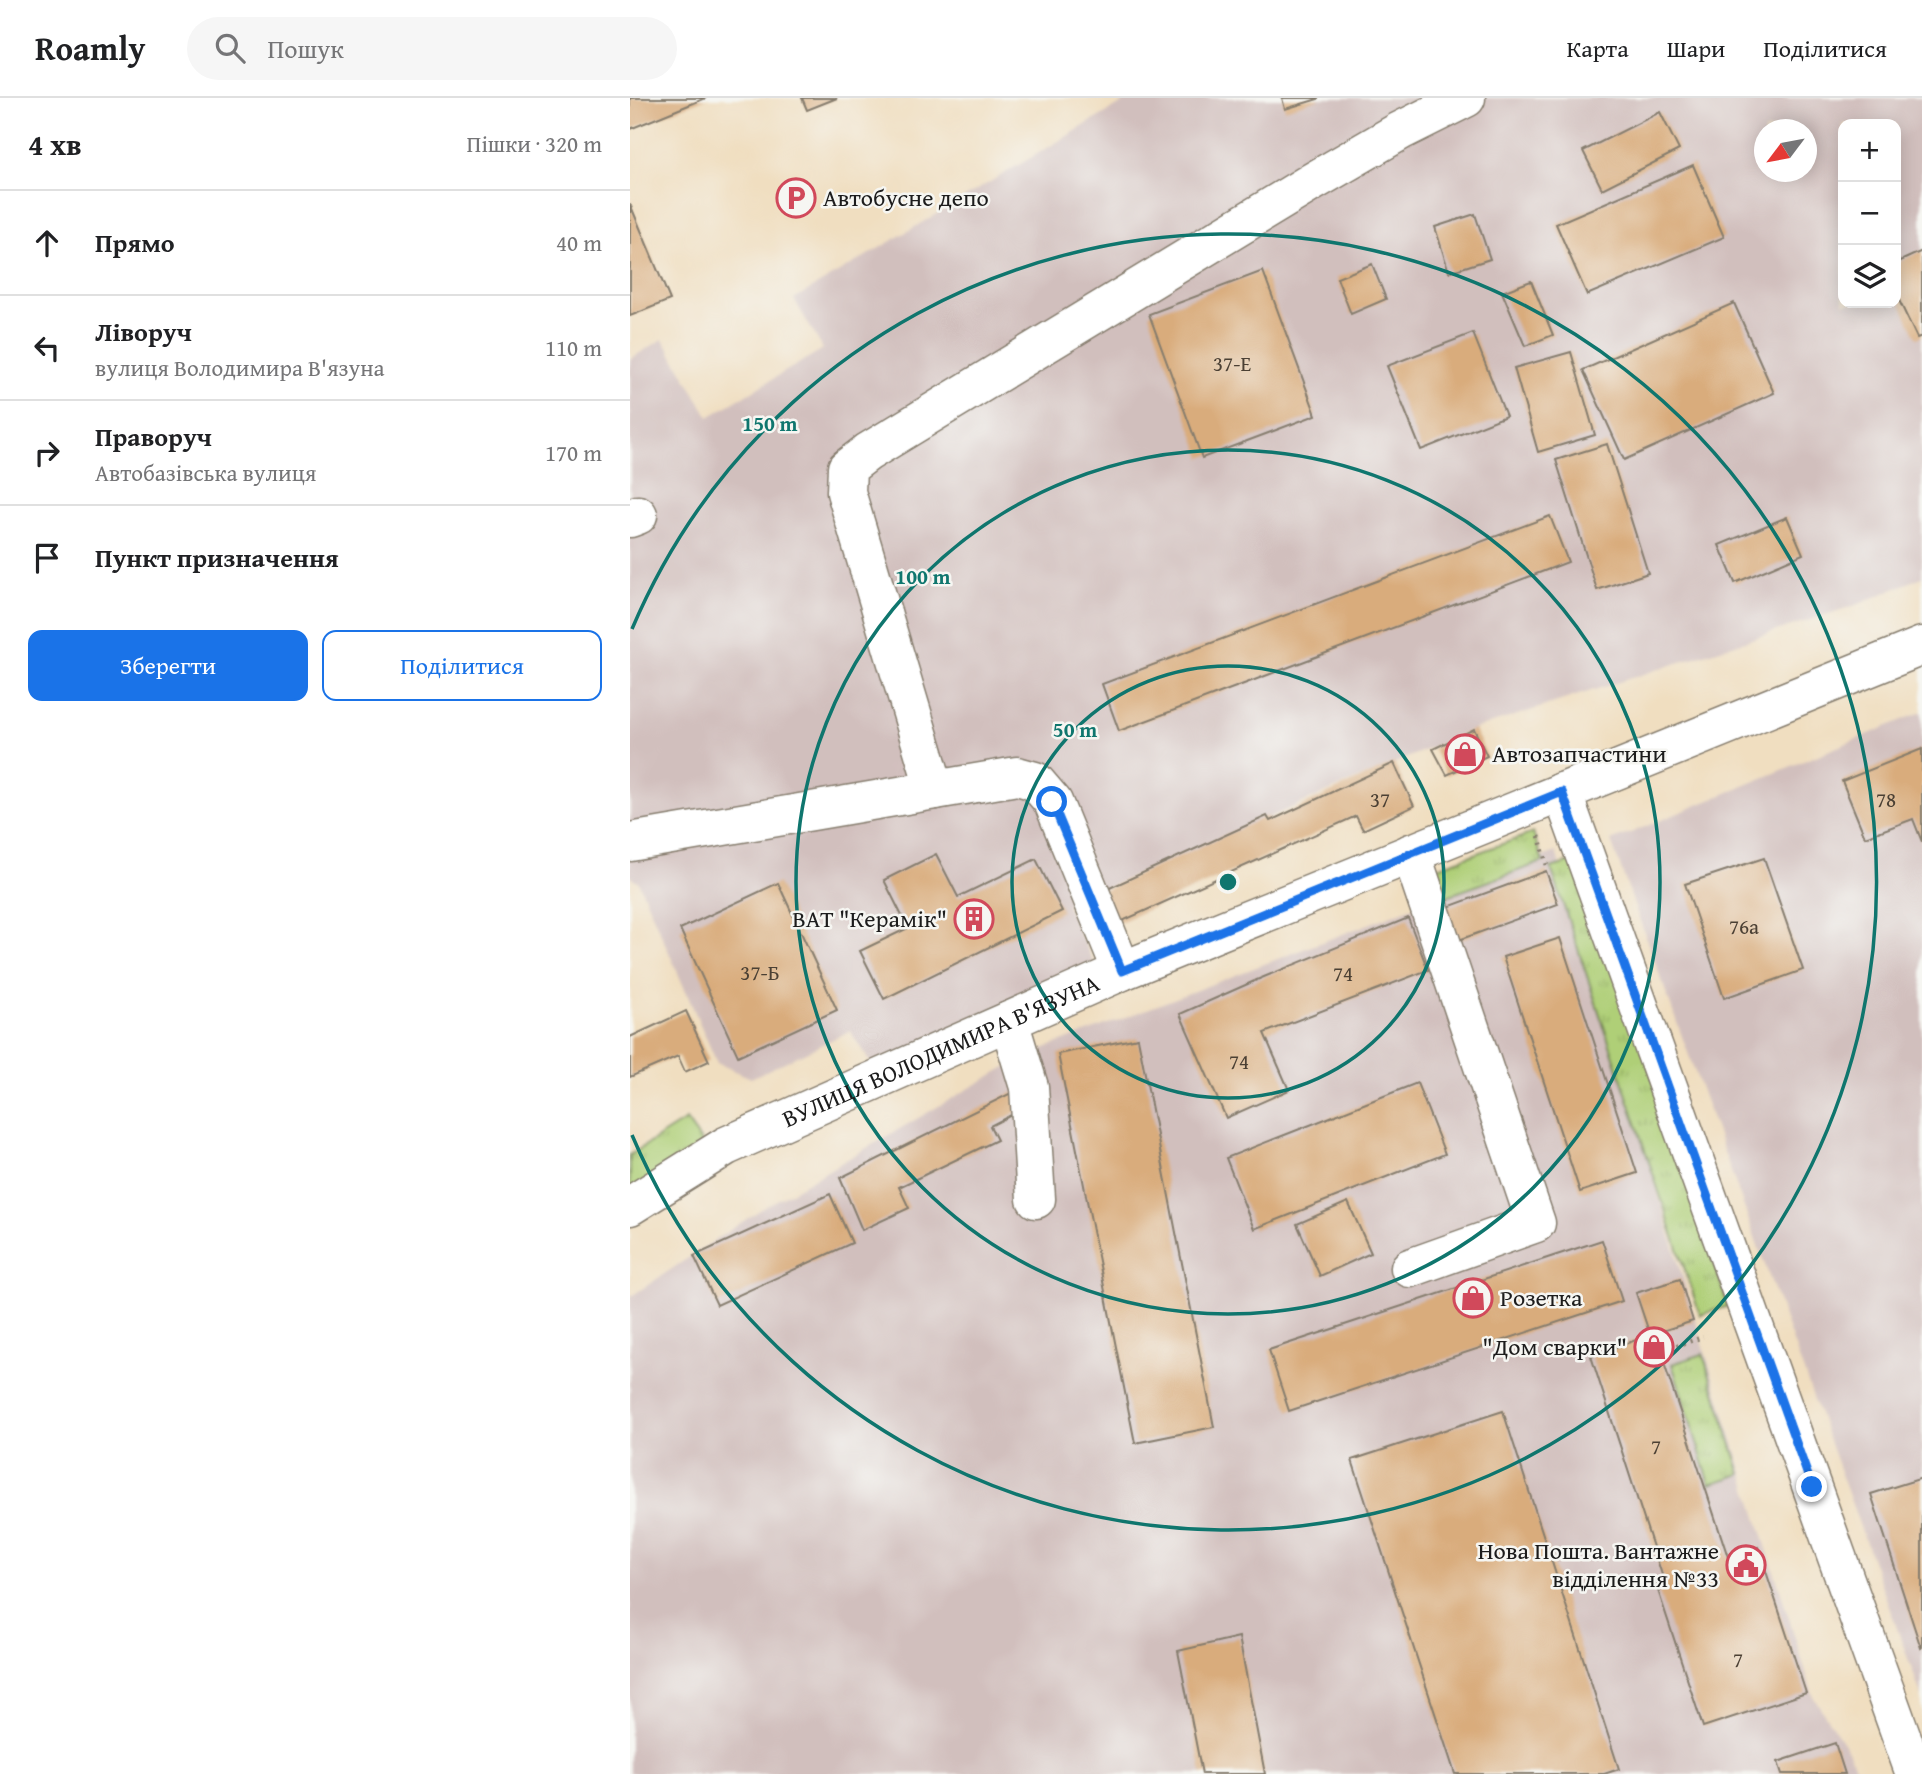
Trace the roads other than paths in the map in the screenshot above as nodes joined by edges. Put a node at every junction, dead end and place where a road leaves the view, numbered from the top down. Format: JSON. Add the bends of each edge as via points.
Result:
{"nodes":[{"id":1,"x":1466,"y":98,"type":"edge"},
{"id":2,"x":1922,"y":646,"type":"edge"},
{"id":3,"x":935,"y":790,"type":"junction"},
{"id":4,"x":1562,"y":792,"type":"junction"},
{"id":5,"x":630,"y":842,"type":"edge"},
{"id":6,"x":1411,"y":853,"type":"junction"},
{"id":7,"x":1122,"y":971,"type":"junction"},
{"id":8,"x":1009,"y":1021,"type":"junction"},
{"id":9,"x":1036,"y":1199,"type":"dead end"},
{"id":10,"x":630,"y":1206,"type":"edge"},
{"id":11,"x":1410,"y":1268,"type":"dead end"},
{"id":12,"x":1915,"y":1774,"type":"edge"}],
"edges":[{"from":1,"to":3,"type":"main road","via":[[1307,185],[847,468],[846,492]]},
{"from":2,"to":4,"type":"main road","name":"ВУЛИЦЯ ВОЛОДИМИРА В'ЯЗУНА"},
{"from":3,"to":5,"type":"main road"},
{"from":3,"to":7,"type":"main road","via":[[1017,776],[1035,781],[1052,802]]},
{"from":4,"to":6,"type":"main road","name":"ВУЛИЦЯ ВОЛОДИМИРА В'ЯЗУНА"},
{"from":4,"to":12,"type":"main road"},
{"from":6,"to":7,"type":"main road","name":"ВУЛИЦЯ ВОЛОДИМИРА В'ЯЗУНА"},
{"from":6,"to":11,"type":"main road","via":[[1536,1223]]},
{"from":7,"to":8,"type":"main road","name":"ВУЛИЦЯ ВОЛОДИМИРА В'ЯЗУНА"},
{"from":8,"to":9,"type":"main road","via":[[1029,1087]]},
{"from":8,"to":10,"type":"main road","name":"ВУЛИЦЯ ВОЛОДИМИРА В'ЯЗУНА","via":[[726,1146]]}]}
